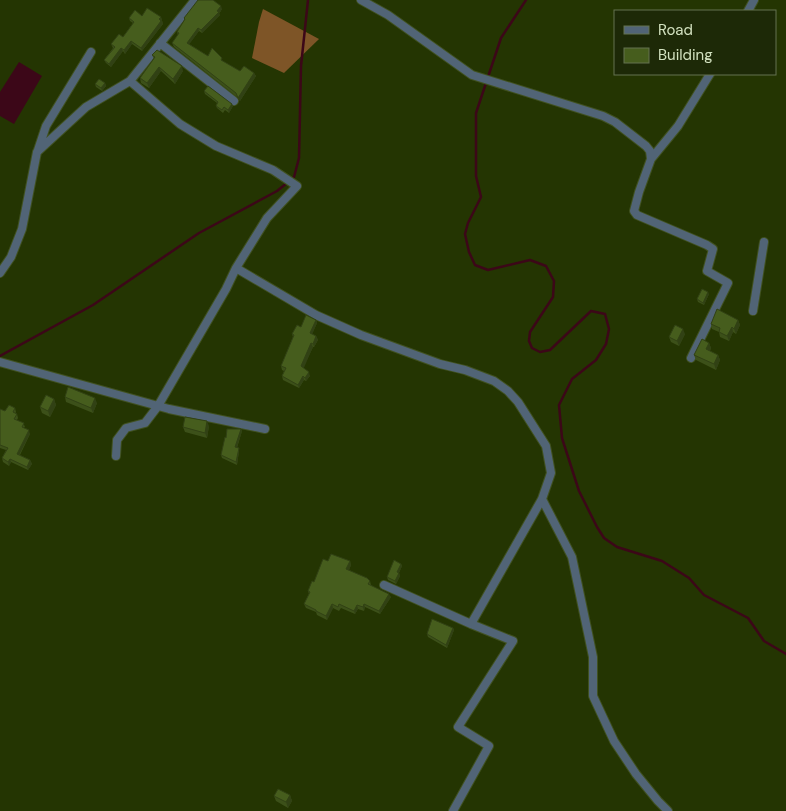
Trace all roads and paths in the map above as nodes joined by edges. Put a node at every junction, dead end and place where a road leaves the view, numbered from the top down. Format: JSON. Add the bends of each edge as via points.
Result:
{"nodes":[{"id":1,"x":195,"y":0,"type":"edge"},
{"id":2,"x":361,"y":0,"type":"edge"},
{"id":3,"x":160,"y":43,"type":"junction"},
{"id":4,"x":90,"y":52,"type":"dead end"},
{"id":5,"x":709,"y":75,"type":"edge"},
{"id":6,"x":130,"y":81,"type":"junction"},
{"id":7,"x":234,"y":102,"type":"dead end"},
{"id":8,"x":37,"y":152,"type":"junction"},
{"id":9,"x":651,"y":159,"type":"junction"},
{"id":10,"x":764,"y":242,"type":"dead end"},
{"id":11,"x":236,"y":268,"type":"junction"},
{"id":12,"x":0,"y":272,"type":"edge"},
{"id":13,"x":753,"y":311,"type":"dead end"},
{"id":14,"x":691,"y":358,"type":"dead end"},
{"id":15,"x":0,"y":362,"type":"edge"},
{"id":16,"x":158,"y":406,"type":"junction"},
{"id":17,"x":265,"y":429,"type":"dead end"},
{"id":18,"x":116,"y":456,"type":"dead end"},
{"id":19,"x":542,"y":499,"type":"junction"},
{"id":20,"x":384,"y":585,"type":"dead end"},
{"id":21,"x":470,"y":624,"type":"junction"},
{"id":22,"x":453,"y":811,"type":"edge"},
{"id":23,"x":668,"y":811,"type":"edge"}],
"edges":[{"from":1,"to":3,"type":"street"},
{"from":2,"to":9,"type":"street","via":[[472,74],[615,122],[646,146]]},
{"from":3,"to":6,"type":"street"},
{"from":3,"to":7,"type":"street"},
{"from":4,"to":8,"type":"street","via":[[46,126]]},
{"from":5,"to":9,"type":"street","via":[[678,126]]},
{"from":6,"to":8,"type":"street","via":[[86,108]]},
{"from":6,"to":11,"type":"street","via":[[180,124],[216,146],[273,170],[297,186],[267,218]]},
{"from":8,"to":12,"type":"street","via":[[22,230],[11,257]]},
{"from":9,"to":14,"type":"street","via":[[634,211],[708,245],[713,249],[707,271],[728,283]]},
{"from":10,"to":13,"type":"street"},
{"from":11,"to":16,"type":"street"},
{"from":11,"to":19,"type":"street","via":[[316,315],[361,335],[494,381],[508,391],[546,446],[551,473]]},
{"from":15,"to":16,"type":"street"},
{"from":16,"to":17,"type":"street"},
{"from":16,"to":18,"type":"street","via":[[145,423],[126,428],[117,440]]},
{"from":19,"to":21,"type":"street"},
{"from":19,"to":23,"type":"street","via":[[572,557],[593,658],[593,696],[614,741],[636,774]]},
{"from":20,"to":21,"type":"street"},
{"from":21,"to":22,"type":"street","via":[[513,641],[458,727],[489,746]]}]}
